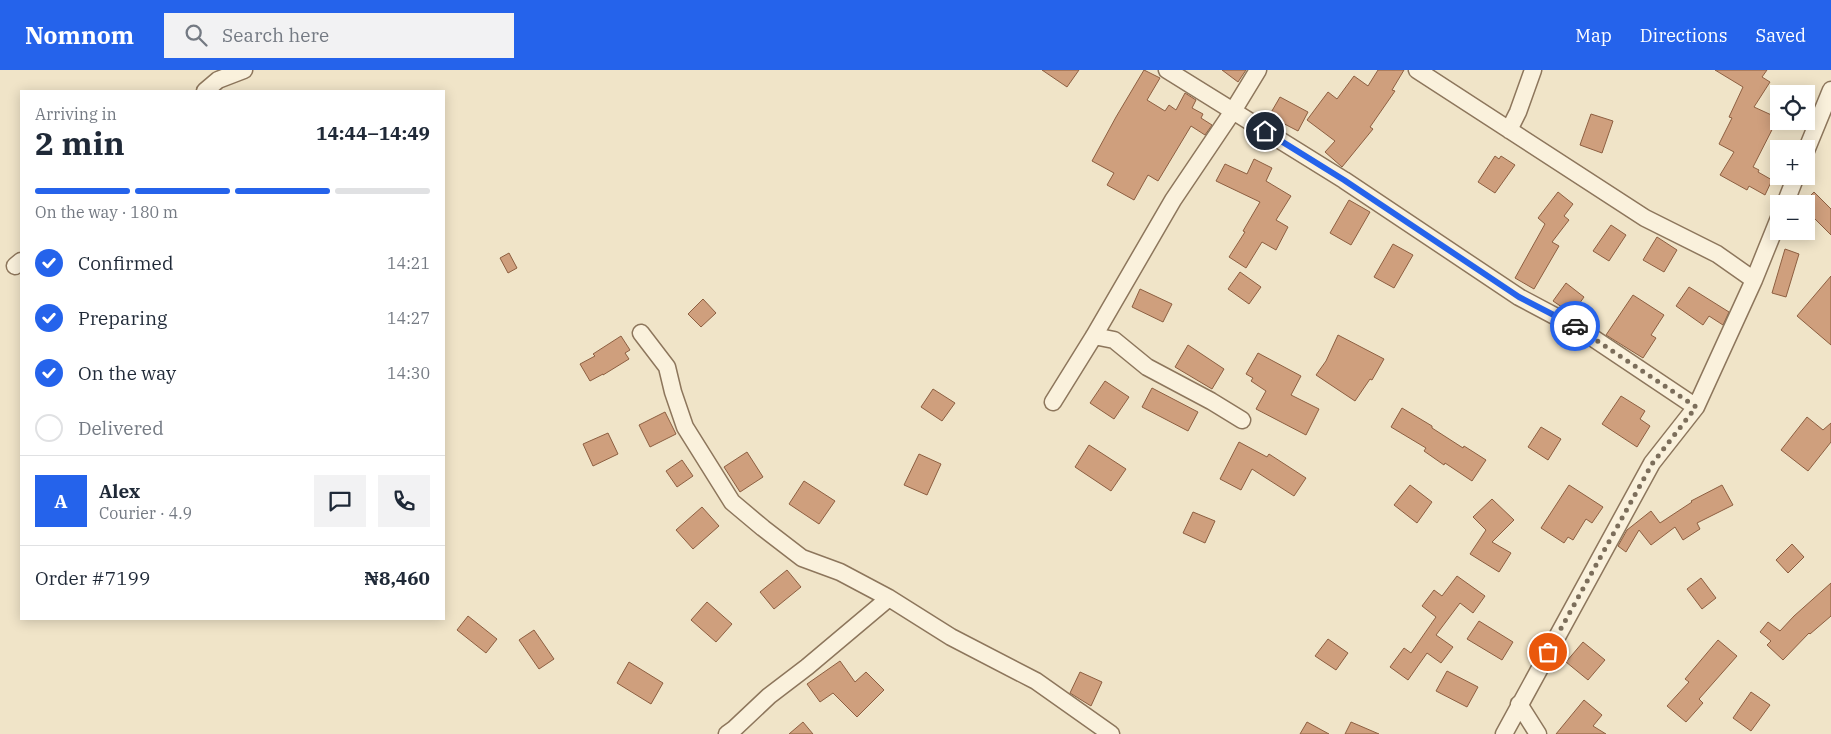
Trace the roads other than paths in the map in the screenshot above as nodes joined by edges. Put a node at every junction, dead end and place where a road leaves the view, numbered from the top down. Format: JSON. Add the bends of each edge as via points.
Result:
{"nodes":[{"id":1,"x":244,"y":70,"type":"edge"},
{"id":2,"x":1167,"y":70,"type":"edge"},
{"id":3,"x":1258,"y":70,"type":"edge"},
{"id":4,"x":1417,"y":70,"type":"edge"},
{"id":5,"x":1533,"y":70,"type":"edge"},
{"id":6,"x":206,"y":90,"type":"edge"},
{"id":7,"x":1831,"y":90,"type":"edge"},
{"id":8,"x":1233,"y":111,"type":"junction"},
{"id":9,"x":1509,"y":130,"type":"junction"},
{"id":10,"x":1811,"y":140,"type":"edge"},
{"id":11,"x":1770,"y":240,"type":"edge"},
{"id":12,"x":1754,"y":280,"type":"junction"},
{"id":13,"x":640,"y":333,"type":"dead end"},
{"id":14,"x":1094,"y":336,"type":"junction"},
{"id":15,"x":1053,"y":402,"type":"dead end"},
{"id":16,"x":1696,"y":407,"type":"junction"},
{"id":17,"x":1242,"y":420,"type":"dead end"},
{"id":18,"x":889,"y":598,"type":"junction"},
{"id":19,"x":1519,"y":704,"type":"junction"},
{"id":20,"x":727,"y":734,"type":"edge"},
{"id":21,"x":1112,"y":734,"type":"edge"},
{"id":22,"x":1504,"y":734,"type":"edge"},
{"id":23,"x":1538,"y":734,"type":"edge"}],
"edges":[{"from":1,"to":6,"type":"street","via":[[218,80]]},
{"from":2,"to":8,"type":"street"},
{"from":3,"to":8,"type":"street"},
{"from":4,"to":9,"type":"street"},
{"from":5,"to":9,"type":"street"},
{"from":7,"to":10,"type":"street"},
{"from":8,"to":14,"type":"street","via":[[1173,200]]},
{"from":8,"to":16,"type":"street","via":[[1344,180],[1519,297],[1581,330]]},
{"from":9,"to":12,"type":"street","via":[[1645,218],[1717,254]]},
{"from":11,"to":12,"type":"street"},
{"from":12,"to":16,"type":"street"},
{"from":13,"to":18,"type":"street","via":[[667,367],[685,427],[732,502],[802,558],[840,572]]},
{"from":14,"to":15,"type":"street"},
{"from":14,"to":17,"type":"street","via":[[1114,340],[1147,367]]},
{"from":16,"to":19,"type":"street","via":[[1652,464]]},
{"from":18,"to":20,"type":"street"},
{"from":18,"to":21,"type":"street","via":[[951,637],[1036,681]]},
{"from":19,"to":22,"type":"street"},
{"from":19,"to":23,"type":"street"}]}
